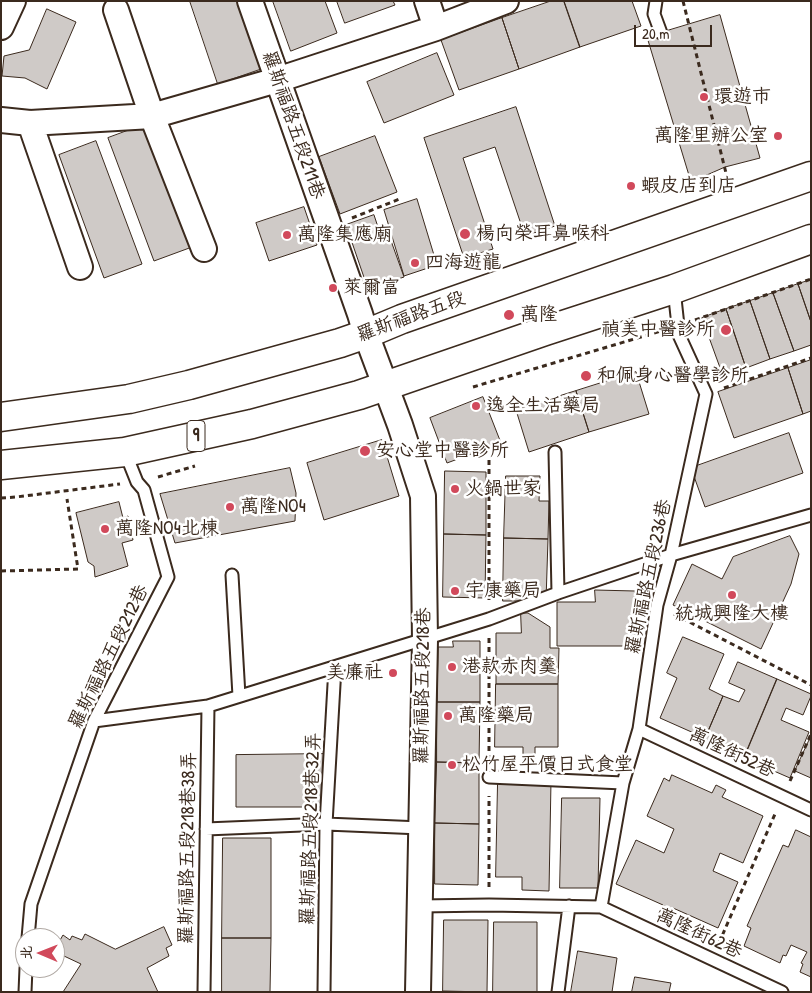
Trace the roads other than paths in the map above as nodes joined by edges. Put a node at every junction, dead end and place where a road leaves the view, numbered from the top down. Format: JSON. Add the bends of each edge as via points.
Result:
{"nodes":[{"id":1,"x":13,"y":1,"type":"edge"},
{"id":2,"x":250,"y":1,"type":"edge"},
{"id":3,"x":427,"y":1,"type":"edge"},
{"id":4,"x":506,"y":1,"type":"edge"},
{"id":5,"x":656,"y":1,"type":"edge"},
{"id":6,"x":116,"y":10,"type":"dead end"},
{"id":7,"x":1,"y":27,"type":"edge"},
{"id":8,"x":436,"y":28,"type":"junction"},
{"id":9,"x":661,"y":33,"type":"dead end"},
{"id":10,"x":278,"y":80,"type":"junction"},
{"id":11,"x":152,"y":116,"type":"junction"},
{"id":12,"x":1,"y":120,"type":"edge"},
{"id":13,"x":30,"y":123,"type":"junction"},
{"id":14,"x":811,"y":176,"type":"edge"},
{"id":15,"x":811,"y":239,"type":"edge"},
{"id":16,"x":204,"y":248,"type":"dead end"},
{"id":17,"x":80,"y":267,"type":"dead end"},
{"id":18,"x":674,"y":289,"type":"junction"},
{"id":19,"x":366,"y":334,"type":"junction"},
{"id":20,"x":386,"y":386,"type":"junction"},
{"id":21,"x":1,"y":417,"type":"edge"},
{"id":22,"x":125,"y":452,"type":"junction"},
{"id":23,"x":554,"y":452,"type":"dead end"},
{"id":24,"x":1,"y":465,"type":"edge"},
{"id":25,"x":811,"y":515,"type":"edge"},
{"id":26,"x":671,"y":556,"type":"junction"},
{"id":27,"x":232,"y":575,"type":"dead end"},
{"id":28,"x":558,"y":593,"type":"junction"},
{"id":29,"x":425,"y":640,"type":"junction"},
{"id":30,"x":336,"y":667,"type":"junction"},
{"id":31,"x":239,"y":696,"type":"junction"},
{"id":32,"x":208,"y":706,"type":"junction"},
{"id":33,"x":94,"y":721,"type":"junction"},
{"id":34,"x":639,"y":729,"type":"junction"},
{"id":35,"x":489,"y":776,"type":"dead end"},
{"id":36,"x":623,"y":783,"type":"junction"},
{"id":37,"x":811,"y":810,"type":"edge"},
{"id":38,"x":326,"y":824,"type":"junction"},
{"id":39,"x":421,"y":828,"type":"junction"},
{"id":40,"x":206,"y":829,"type":"junction"},
{"id":41,"x":420,"y":906,"type":"junction"},
{"id":42,"x":569,"y":906,"type":"junction"},
{"id":43,"x":601,"y":907,"type":"junction"},
{"id":44,"x":29,"y":928,"type":"edge"},
{"id":45,"x":26,"y":978,"type":"edge"},
{"id":46,"x":25,"y":992,"type":"edge"},
{"id":47,"x":204,"y":992,"type":"edge"},
{"id":48,"x":324,"y":992,"type":"edge"},
{"id":49,"x":418,"y":992,"type":"edge"},
{"id":50,"x":558,"y":992,"type":"edge"},
{"id":51,"x":782,"y":992,"type":"edge"}],
"edges":[{"from":1,"to":7,"type":"street"},
{"from":2,"to":10,"type":"street","name":"羅斯福路五段211巷"},
{"from":3,"to":8,"type":"street"},
{"from":4,"to":8,"type":"street"},
{"from":5,"to":9,"type":"lane","via":[[654,14]]},
{"from":6,"to":11,"type":"street"},
{"from":8,"to":10,"type":"street"},
{"from":10,"to":11,"type":"street"},
{"from":10,"to":19,"type":"street","name":"羅斯福路五段211巷"},
{"from":11,"to":13,"type":"street"},
{"from":11,"to":16,"type":"street"},
{"from":12,"to":13,"type":"street"},
{"from":13,"to":17,"type":"street"},
{"from":14,"to":19,"type":"main road","name":"羅斯福路五段"},
{"from":15,"to":18,"type":"main road","number":"9"},
{"from":18,"to":20,"type":"main road","number":"9"},
{"from":18,"to":26,"type":"lane","name":"羅斯福路五段236巷","via":[[678,335],[706,394]]},
{"from":19,"to":20,"type":"street","name":"羅斯福路五段218巷"},
{"from":19,"to":21,"type":"main road","name":"羅斯福路五段","via":[[130,399]]},
{"from":20,"to":22,"type":"main road","number":"9","via":[[252,424]]},
{"from":20,"to":29,"type":"street","name":"羅斯福路五段218巷","via":[[423,496]]},
{"from":22,"to":24,"type":"main road","number":"9"},
{"from":22,"to":33,"type":"lane","name":"羅斯福路五段212巷","via":[[136,482],[144,490],[168,577]]},
{"from":23,"to":28,"type":"lane"},
{"from":25,"to":26,"type":"lane"},
{"from":26,"to":28,"type":"lane"},
{"from":26,"to":34,"type":"lane","name":"羅斯福路五段236巷","via":[[657,605]]},
{"from":27,"to":31,"type":"lane"},
{"from":28,"to":29,"type":"lane"},
{"from":29,"to":30,"type":"lane"},
{"from":29,"to":39,"type":"street","name":"羅斯福路五段218巷"},
{"from":30,"to":31,"type":"lane"},
{"from":30,"to":38,"type":"lane","name":"羅斯福路五段218巷32弄"},
{"from":31,"to":32,"type":"lane"},
{"from":32,"to":33,"type":"lane"},
{"from":32,"to":40,"type":"lane","name":"羅斯福路五段218巷38弄"},
{"from":33,"to":44,"type":"lane","name":"羅斯福路五段212巷","via":[[31,904]]},
{"from":34,"to":36,"type":"lane","name":"羅斯福路五段236巷"},
{"from":34,"to":37,"type":"lane","name":"萬隆街52巷"},
{"from":35,"to":36,"type":"lane"},
{"from":36,"to":43,"type":"lane","name":"羅斯福路五段236巷"},
{"from":38,"to":39,"type":"lane"},
{"from":38,"to":40,"type":"lane"},
{"from":38,"to":48,"type":"lane","name":"羅斯福路五段218巷32弄"},
{"from":39,"to":41,"type":"street","name":"羅斯福路五段218巷"},
{"from":40,"to":47,"type":"lane","name":"羅斯福路五段218巷38弄"},
{"from":41,"to":42,"type":"lane"},
{"from":41,"to":49,"type":"street","name":"羅斯福路五段218巷"},
{"from":42,"to":43,"type":"lane"},
{"from":42,"to":50,"type":"lane"},
{"from":43,"to":51,"type":"lane","name":"萬隆街62巷"},
{"from":45,"to":46,"type":"lane"}]}
